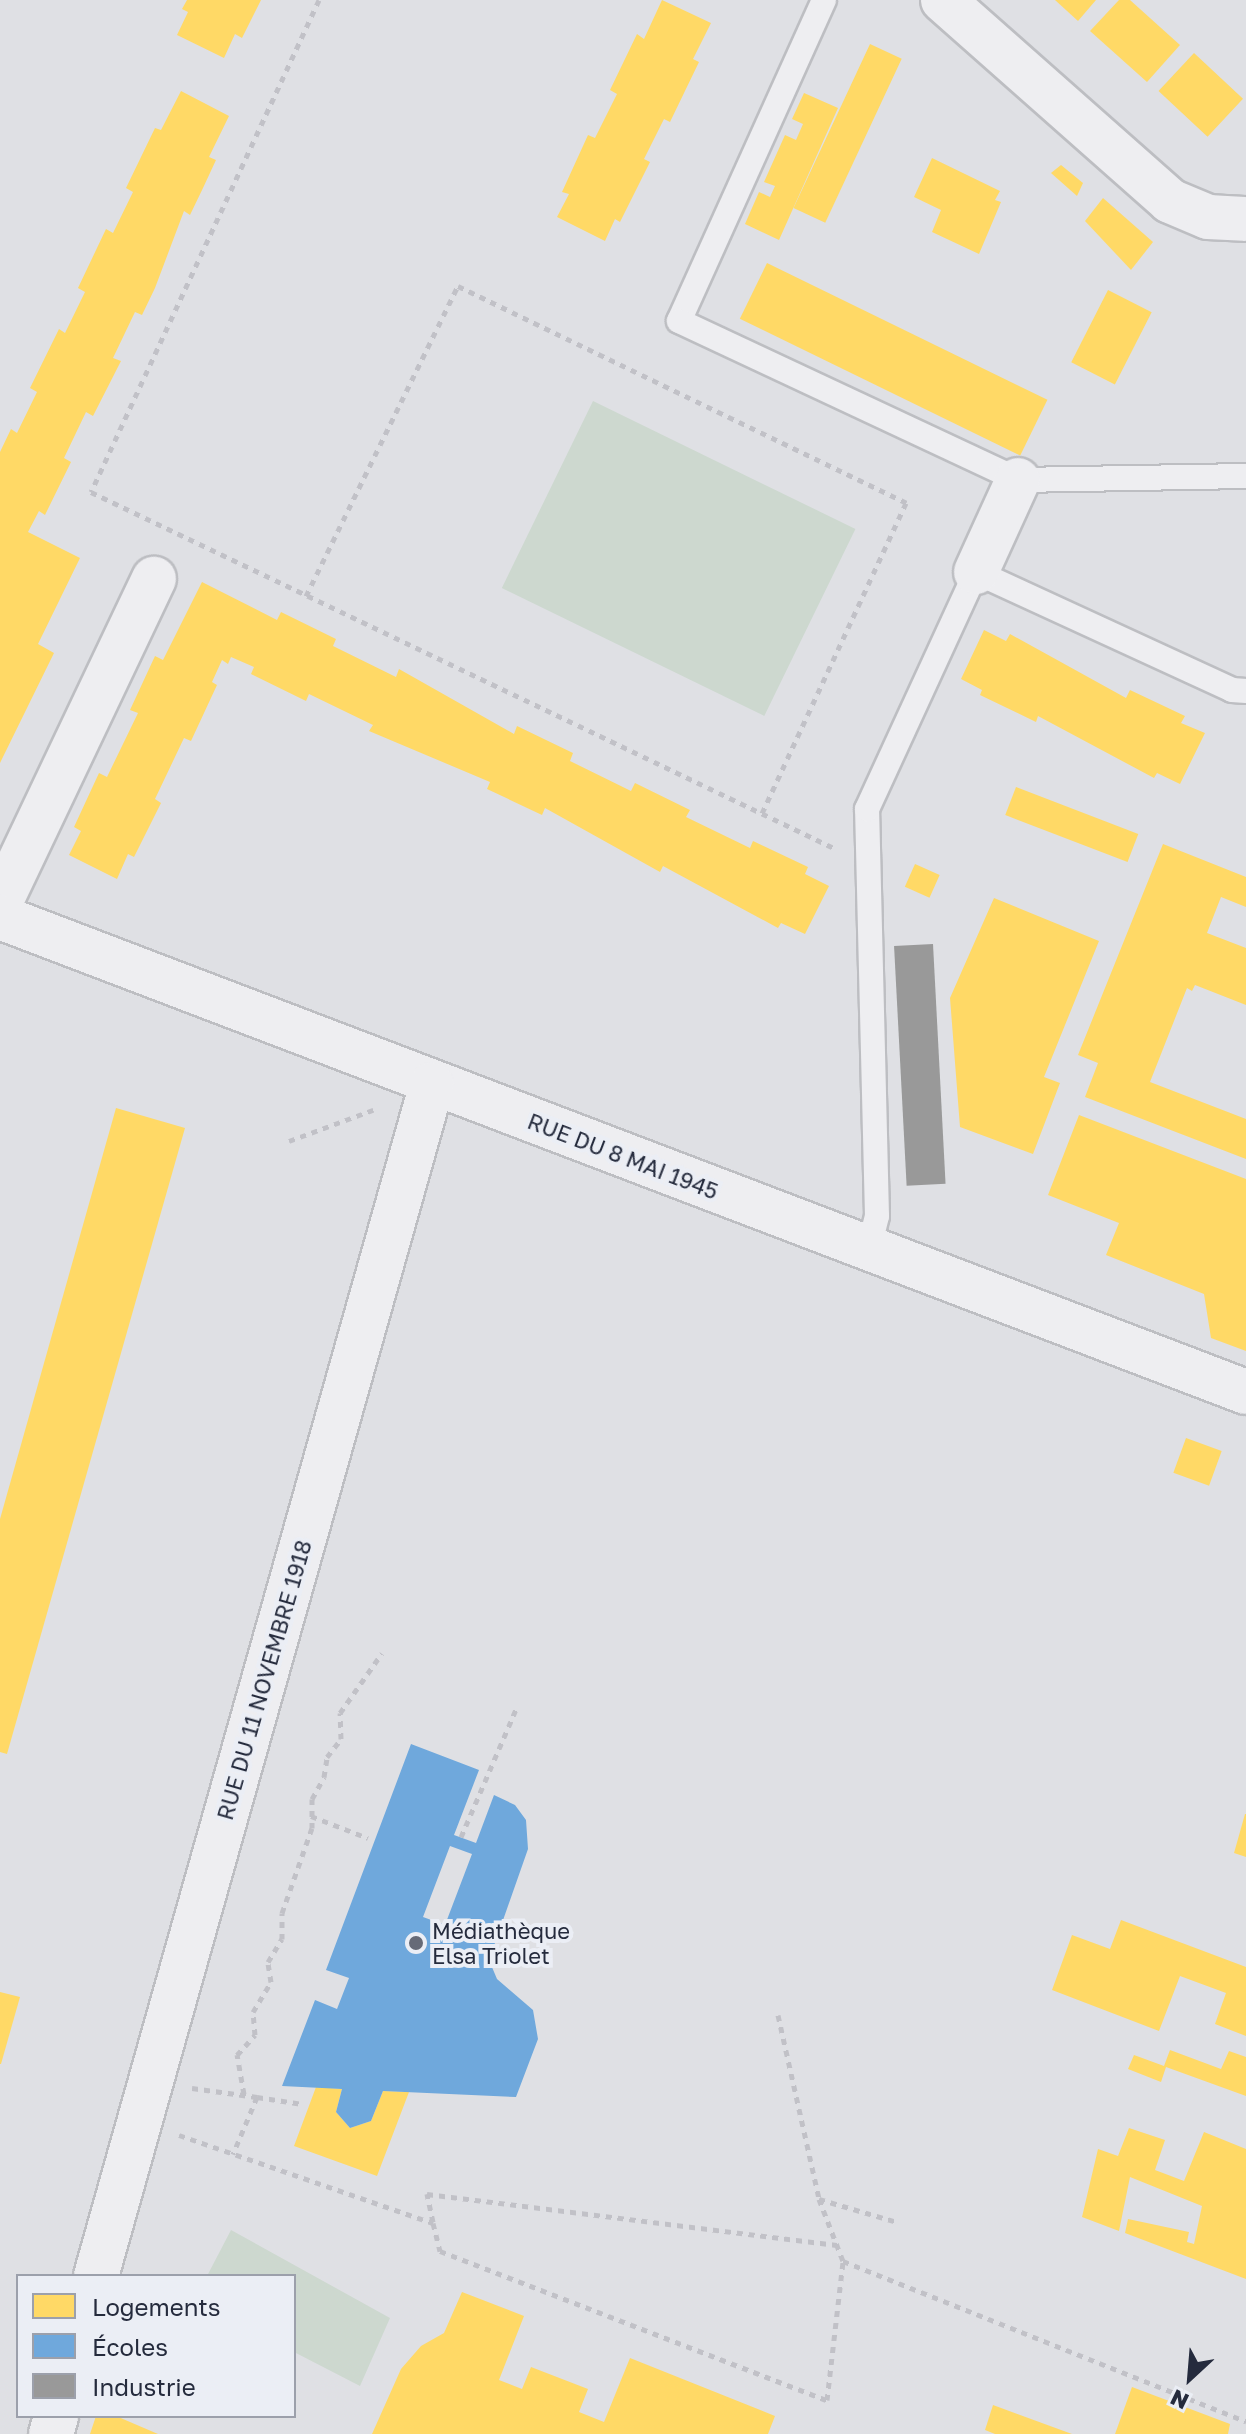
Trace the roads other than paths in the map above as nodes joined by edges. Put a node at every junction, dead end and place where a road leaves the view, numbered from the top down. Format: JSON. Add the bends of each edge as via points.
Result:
{"nodes":[{"id":1,"x":824,"y":0,"type":"edge"},
{"id":2,"x":943,"y":0,"type":"edge"},
{"id":3,"x":1245,"y":220,"type":"edge"},
{"id":4,"x":1246,"y":476,"type":"edge"},
{"id":5,"x":1018,"y":480,"type":"junction"},
{"id":6,"x":976,"y":572,"type":"junction"},
{"id":7,"x":154,"y":579,"type":"dead end"},
{"id":8,"x":1246,"y":691,"type":"edge"},
{"id":9,"x":0,"y":903,"type":"edge"},
{"id":10,"x":0,"y":917,"type":"edge"},
{"id":11,"x":432,"y":1084,"type":"junction"},
{"id":12,"x":869,"y":1248,"type":"junction"},
{"id":13,"x":1246,"y":1392,"type":"edge"},
{"id":14,"x":97,"y":2274,"type":"edge"}],
"edges":[{"from":1,"to":5,"type":"lane","via":[[679,321]]},
{"from":2,"to":3,"type":"street","via":[[1170,201],[1208,217]]},
{"from":4,"to":5,"type":"lane"},
{"from":5,"to":6,"type":"street"},
{"from":6,"to":8,"type":"lane","via":[[1232,690]]},
{"from":6,"to":12,"type":"lane","via":[[867,809],[877,1216]]},
{"from":7,"to":9,"type":"street"},
{"from":10,"to":11,"type":"street","name":"RUE DU 8 MAI 1945"},
{"from":11,"to":12,"type":"street","name":"RUE DU 8 MAI 1945"},
{"from":11,"to":14,"type":"street","name":"RUE DU 11 NOVEMBRE 1918"},
{"from":12,"to":13,"type":"street","name":"RUE DU 8 MAI 1945"}]}
